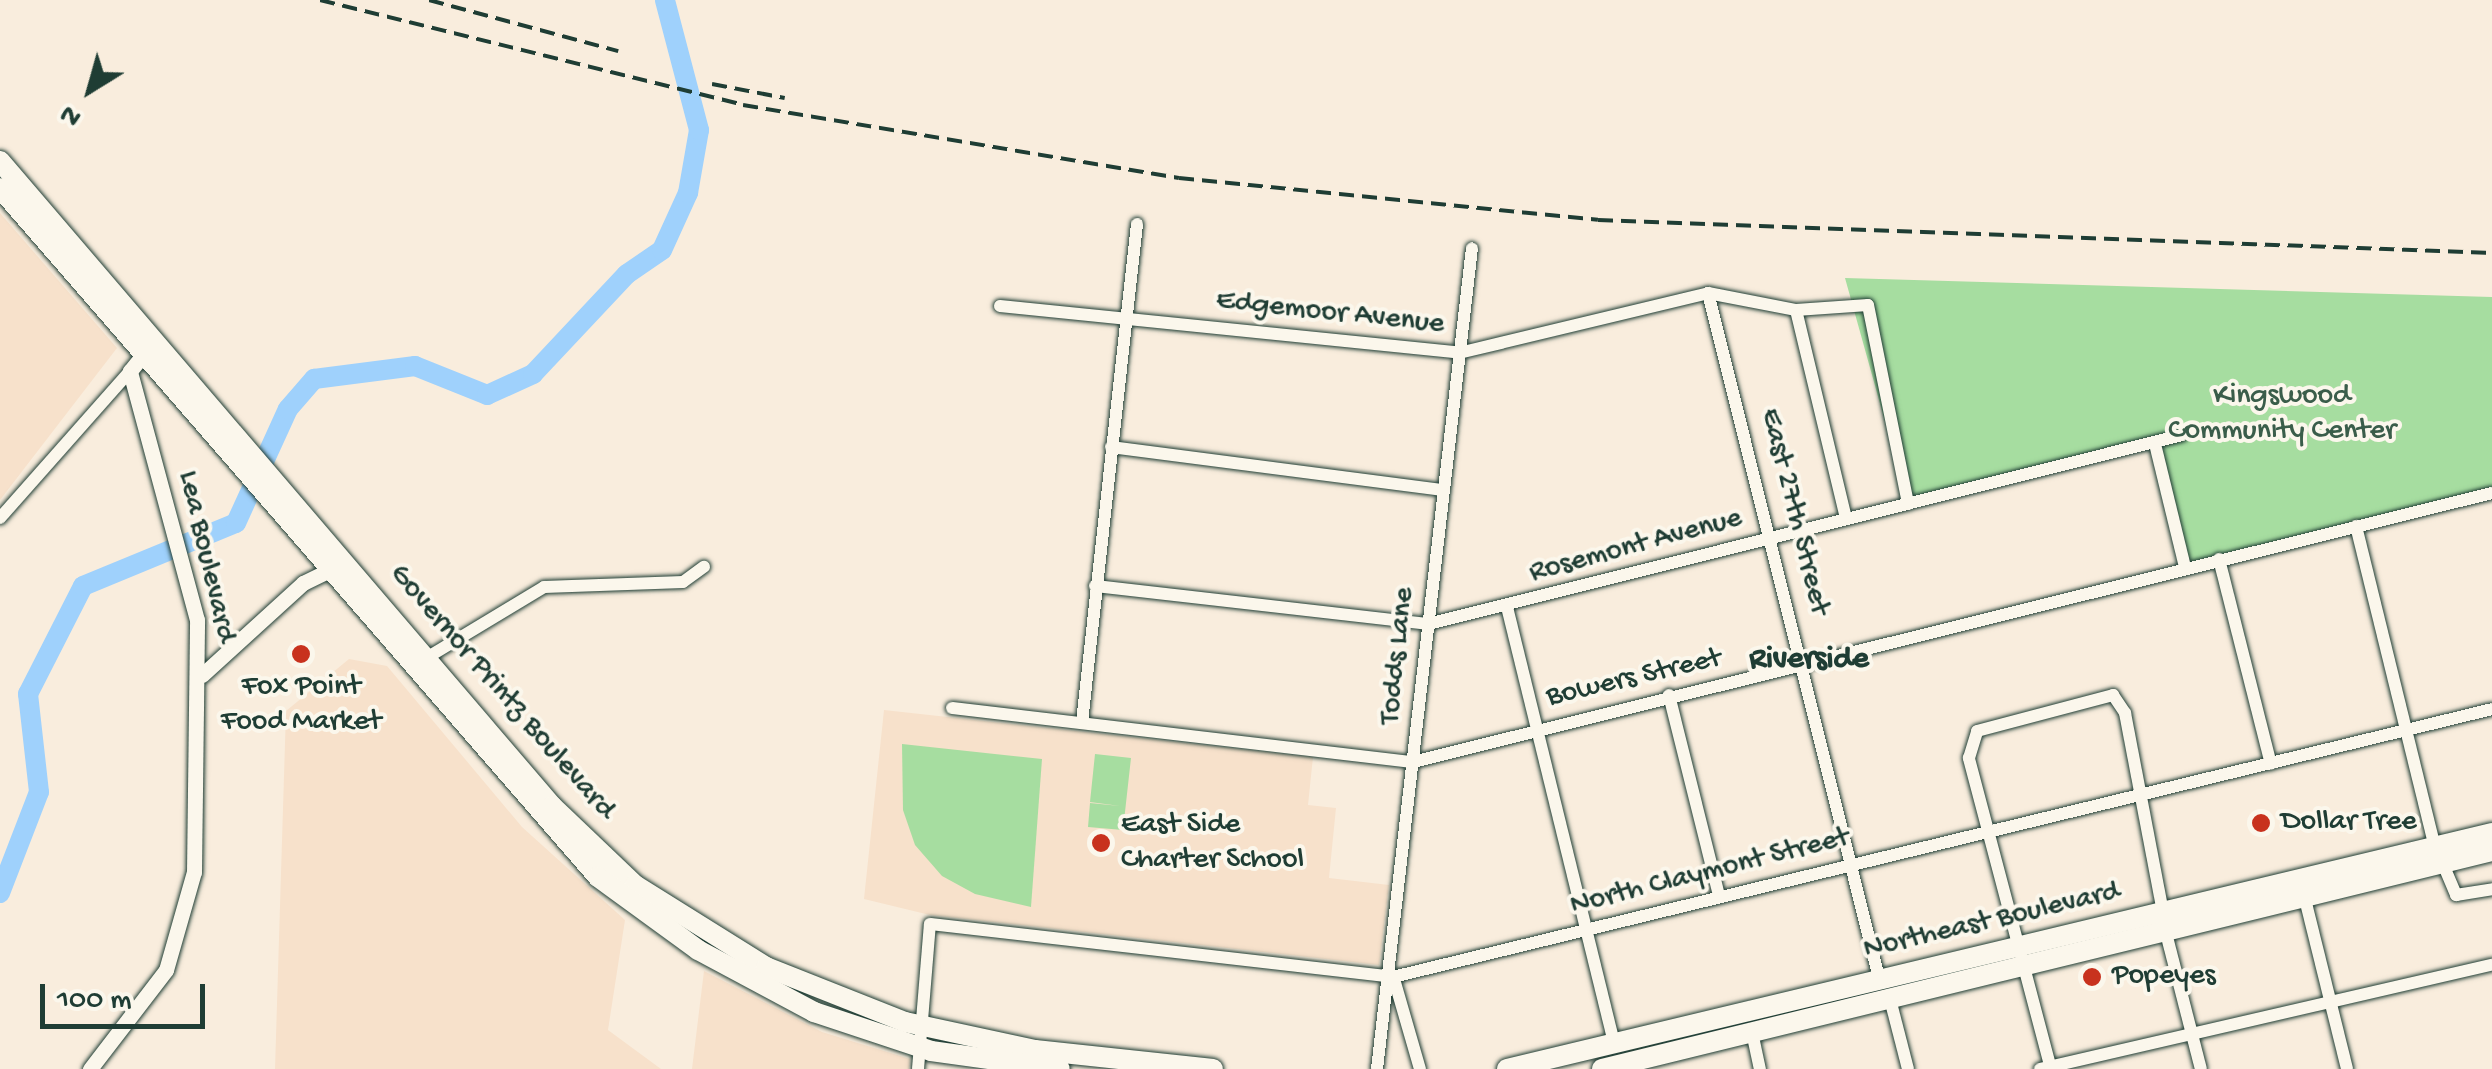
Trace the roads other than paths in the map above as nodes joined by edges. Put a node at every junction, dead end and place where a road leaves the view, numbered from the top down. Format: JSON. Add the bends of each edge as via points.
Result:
{"nodes":[{"id":1,"x":0,"y":162,"type":"edge"},
{"id":2,"x":0,"y":174,"type":"edge"},
{"id":3,"x":0,"y":188,"type":"edge"},
{"id":4,"x":1137,"y":224,"type":"dead end"},
{"id":5,"x":60,"y":226,"type":"junction"},
{"id":6,"x":1472,"y":248,"type":"dead end"},
{"id":7,"x":1708,"y":293,"type":"junction"},
{"id":8,"x":1000,"y":306,"type":"dead end"},
{"id":9,"x":1796,"y":310,"type":"junction"},
{"id":10,"x":1126,"y":318,"type":"junction"},
{"id":11,"x":146,"y":351,"type":"junction"},
{"id":12,"x":1459,"y":352,"type":"junction"},
{"id":13,"x":130,"y":370,"type":"junction"},
{"id":14,"x":2182,"y":434,"type":"dead end"},
{"id":15,"x":2155,"y":444,"type":"junction"},
{"id":16,"x":1112,"y":446,"type":"junction"},
{"id":17,"x":252,"y":461,"type":"junction"},
{"id":18,"x":269,"y":482,"type":"junction"},
{"id":19,"x":1443,"y":490,"type":"junction"},
{"id":20,"x":2492,"y":493,"type":"edge"},
{"id":21,"x":1908,"y":504,"type":"junction"},
{"id":22,"x":0,"y":518,"type":"edge"},
{"id":23,"x":1846,"y":520,"type":"junction"},
{"id":24,"x":2356,"y":526,"type":"junction"},
{"id":25,"x":1774,"y":536,"type":"junction"},
{"id":26,"x":2219,"y":559,"type":"junction"},
{"id":27,"x":704,"y":567,"type":"dead end"},
{"id":28,"x":2185,"y":567,"type":"junction"},
{"id":29,"x":332,"y":569,"type":"junction"},
{"id":30,"x":368,"y":585,"type":"junction"},
{"id":31,"x":1095,"y":586,"type":"junction"},
{"id":32,"x":1507,"y":607,"type":"junction"},
{"id":33,"x":1428,"y":624,"type":"junction"},
{"id":34,"x":421,"y":661,"type":"junction"},
{"id":35,"x":1805,"y":664,"type":"junction"},
{"id":36,"x":202,"y":675,"type":"junction"},
{"id":37,"x":1669,"y":695,"type":"junction"},
{"id":38,"x":952,"y":708,"type":"dead end"},
{"id":39,"x":2492,"y":709,"type":"edge"},
{"id":40,"x":1082,"y":722,"type":"junction"},
{"id":41,"x":1539,"y":727,"type":"junction"},
{"id":42,"x":2409,"y":732,"type":"junction"},
{"id":43,"x":1413,"y":762,"type":"junction"},
{"id":44,"x":2270,"y":764,"type":"junction"},
{"id":45,"x":2135,"y":799,"type":"junction"},
{"id":46,"x":1989,"y":828,"type":"junction"},
{"id":47,"x":2492,"y":833,"type":"edge"},
{"id":48,"x":2492,"y":851,"type":"edge"},
{"id":49,"x":2439,"y":856,"type":"junction"},
{"id":50,"x":1855,"y":863,"type":"junction"},
{"id":51,"x":2492,"y":889,"type":"edge"},
{"id":52,"x":1719,"y":896,"type":"junction"},
{"id":53,"x":2305,"y":899,"type":"junction"},
{"id":54,"x":2164,"y":923,"type":"junction"},
{"id":55,"x":1591,"y":928,"type":"junction"},
{"id":56,"x":2023,"y":944,"type":"junction"},
{"id":57,"x":2492,"y":965,"type":"edge"},
{"id":58,"x":2027,"y":966,"type":"junction"},
{"id":59,"x":1393,"y":977,"type":"junction"},
{"id":60,"x":1880,"y":978,"type":"junction"},
{"id":61,"x":1858,"y":984,"type":"junction"},
{"id":62,"x":1890,"y":999,"type":"junction"},
{"id":63,"x":2331,"y":1006,"type":"junction"},
{"id":64,"x":1752,"y":1032,"type":"junction"},
{"id":65,"x":922,"y":1037,"type":"junction"},
{"id":66,"x":2194,"y":1038,"type":"junction"},
{"id":67,"x":1614,"y":1044,"type":"junction"},
{"id":68,"x":1037,"y":1062,"type":"edge"},
{"id":69,"x":2047,"y":1068,"type":"edge"},
{"id":70,"x":90,"y":1069,"type":"edge"},
{"id":71,"x":918,"y":1069,"type":"edge"},
{"id":72,"x":1060,"y":1069,"type":"edge"},
{"id":73,"x":1213,"y":1069,"type":"edge"},
{"id":74,"x":1377,"y":1069,"type":"edge"},
{"id":75,"x":1420,"y":1069,"type":"edge"},
{"id":76,"x":1507,"y":1069,"type":"edge"},
{"id":77,"x":1602,"y":1069,"type":"edge"},
{"id":78,"x":1760,"y":1069,"type":"edge"},
{"id":79,"x":1908,"y":1069,"type":"edge"},
{"id":80,"x":2201,"y":1069,"type":"edge"},
{"id":81,"x":2347,"y":1069,"type":"edge"}],
"edges":[{"from":1,"to":5,"type":"main road","name":"Governor Printz Boulevard"},
{"from":2,"to":5,"type":"main road"},
{"from":3,"to":11,"type":"main road","name":"Governor Printz Boulevard"},
{"from":4,"to":10,"type":"street"},
{"from":5,"to":17,"type":"main road","name":"Governor Printz Boulevard"},
{"from":6,"to":12,"type":"street","name":"Todds Lane"},
{"from":7,"to":9,"type":"street"},
{"from":7,"to":12,"type":"street","name":"Edgemoor Avenue"},
{"from":7,"to":25,"type":"street","name":"East 27th Street"},
{"from":8,"to":10,"type":"street","name":"Edgemoor Avenue"},
{"from":9,"to":21,"type":"street","via":[[1868,305]]},
{"from":9,"to":23,"type":"street"},
{"from":10,"to":12,"type":"street","name":"Edgemoor Avenue"},
{"from":10,"to":16,"type":"street"},
{"from":11,"to":13,"type":"street"},
{"from":11,"to":17,"type":"main road","name":"Governor Printz Boulevard"},
{"from":12,"to":19,"type":"street","name":"Todds Lane"},
{"from":13,"to":22,"type":"street"},
{"from":13,"to":36,"type":"street","name":"Lea Boulevard","via":[[186,579]]},
{"from":14,"to":15,"type":"street","name":"Rosemont Avenue"},
{"from":15,"to":21,"type":"street","name":"Rosemont Avenue"},
{"from":15,"to":28,"type":"street"},
{"from":16,"to":19,"type":"street"},
{"from":16,"to":31,"type":"street"},
{"from":17,"to":18,"type":"main road","name":"Governor Printz Boulevard"},
{"from":18,"to":29,"type":"main road","name":"Governor Printz Boulevard"},
{"from":18,"to":30,"type":"main road","name":"Governor Printz Boulevard"},
{"from":19,"to":33,"type":"street","name":"Todds Lane"},
{"from":20,"to":24,"type":"street","name":"Bowers Street"},
{"from":21,"to":23,"type":"street","name":"Rosemont Avenue"},
{"from":23,"to":25,"type":"street","name":"Rosemont Avenue"},
{"from":24,"to":26,"type":"street","name":"Bowers Street"},
{"from":24,"to":42,"type":"street"},
{"from":25,"to":32,"type":"street","name":"Rosemont Avenue"},
{"from":25,"to":35,"type":"street","name":"East 27th Street"},
{"from":26,"to":28,"type":"street","name":"Bowers Street"},
{"from":26,"to":44,"type":"street"},
{"from":27,"to":34,"type":"street","via":[[683,582],[544,587]]},
{"from":28,"to":35,"type":"street","name":"Bowers Street"},
{"from":29,"to":30,"type":"main road"},
{"from":29,"to":34,"type":"main road","name":"Governor Printz Boulevard","via":[[394,641]]},
{"from":29,"to":36,"type":"street","name":"Lea Boulevard","via":[[303,583]]},
{"from":30,"to":34,"type":"main road","name":"Governor Printz Boulevard"},
{"from":31,"to":33,"type":"street","name":"Rosemont Avenue"},
{"from":31,"to":40,"type":"street"},
{"from":32,"to":33,"type":"street","name":"Rosemont Avenue"},
{"from":32,"to":41,"type":"street"},
{"from":33,"to":43,"type":"street","name":"Todds Lane"},
{"from":34,"to":65,"type":"main road","name":"Governor Printz Boulevard","via":[[552,806],[635,885],[782,975]]},
{"from":35,"to":37,"type":"street","name":"Bowers Street"},
{"from":35,"to":50,"type":"street","name":"East 27th Street"},
{"from":36,"to":70,"type":"street","via":[[186,918],[166,970]]},
{"from":37,"to":41,"type":"street","name":"Bowers Street"},
{"from":37,"to":52,"type":"street"},
{"from":38,"to":40,"type":"street","name":"Bowers Street"},
{"from":39,"to":42,"type":"street","name":"North Claymont Street"},
{"from":40,"to":43,"type":"street","name":"Bowers Street"},
{"from":41,"to":43,"type":"street","name":"Bowers Street"},
{"from":41,"to":55,"type":"street"},
{"from":42,"to":44,"type":"street","name":"North Claymont Street"},
{"from":42,"to":49,"type":"street"},
{"from":43,"to":59,"type":"street","name":"Todds Lane"},
{"from":44,"to":45,"type":"street","name":"North Claymont Street"},
{"from":45,"to":46,"type":"street","name":"North Claymont Street"},
{"from":45,"to":46,"type":"street","via":[[2125,713],[2112,694],[1978,731],[1969,758]]},
{"from":45,"to":54,"type":"street"},
{"from":46,"to":50,"type":"street","name":"North Claymont Street"},
{"from":46,"to":56,"type":"street"},
{"from":47,"to":49,"type":"main road","name":"Northeast Boulevard"},
{"from":48,"to":49,"type":"main road","name":"Northeast Boulevard"},
{"from":49,"to":51,"type":"street","via":[[2456,895]]},
{"from":49,"to":53,"type":"main road","name":"Northeast Boulevard"},
{"from":49,"to":54,"type":"main road","name":"Northeast Boulevard"},
{"from":50,"to":52,"type":"street","name":"North Claymont Street"},
{"from":50,"to":60,"type":"street","name":"East 27th Street"},
{"from":52,"to":55,"type":"street","name":"North Claymont Street"},
{"from":53,"to":54,"type":"main road","name":"Northeast Boulevard"},
{"from":53,"to":63,"type":"street"},
{"from":54,"to":56,"type":"main road","name":"Northeast Boulevard"},
{"from":54,"to":58,"type":"main road","name":"Northeast Boulevard"},
{"from":54,"to":66,"type":"street"},
{"from":55,"to":59,"type":"street","name":"North Claymont Street"},
{"from":55,"to":67,"type":"street"},
{"from":56,"to":58,"type":"street"},
{"from":56,"to":60,"type":"main road","name":"Northeast Boulevard"},
{"from":57,"to":63,"type":"street"},
{"from":58,"to":62,"type":"main road","name":"Northeast Boulevard"},
{"from":58,"to":69,"type":"street"},
{"from":59,"to":65,"type":"street","name":"North Claymont Street","via":[[930,924]]},
{"from":59,"to":74,"type":"street","name":"Todds Lane"},
{"from":59,"to":75,"type":"street"},
{"from":60,"to":61,"type":"main road","name":"Northeast Boulevard"},
{"from":61,"to":64,"type":"main road","via":[[1762,1018]]},
{"from":61,"to":67,"type":"main road","name":"Northeast Boulevard"},
{"from":62,"to":64,"type":"main road","name":"Northeast Boulevard"},
{"from":62,"to":79,"type":"street"},
{"from":63,"to":66,"type":"street"},
{"from":63,"to":81,"type":"street"},
{"from":64,"to":77,"type":"main road","name":"Northeast Boulevard"},
{"from":64,"to":78,"type":"street"},
{"from":65,"to":68,"type":"main road","name":"Governor Printz Boulevard"},
{"from":65,"to":71,"type":"street"},
{"from":66,"to":69,"type":"street"},
{"from":66,"to":80,"type":"street"},
{"from":67,"to":76,"type":"main road","name":"Northeast Boulevard"},
{"from":68,"to":72,"type":"main road"},
{"from":68,"to":73,"type":"main road","name":"Governor Printz Boulevard"}]}
